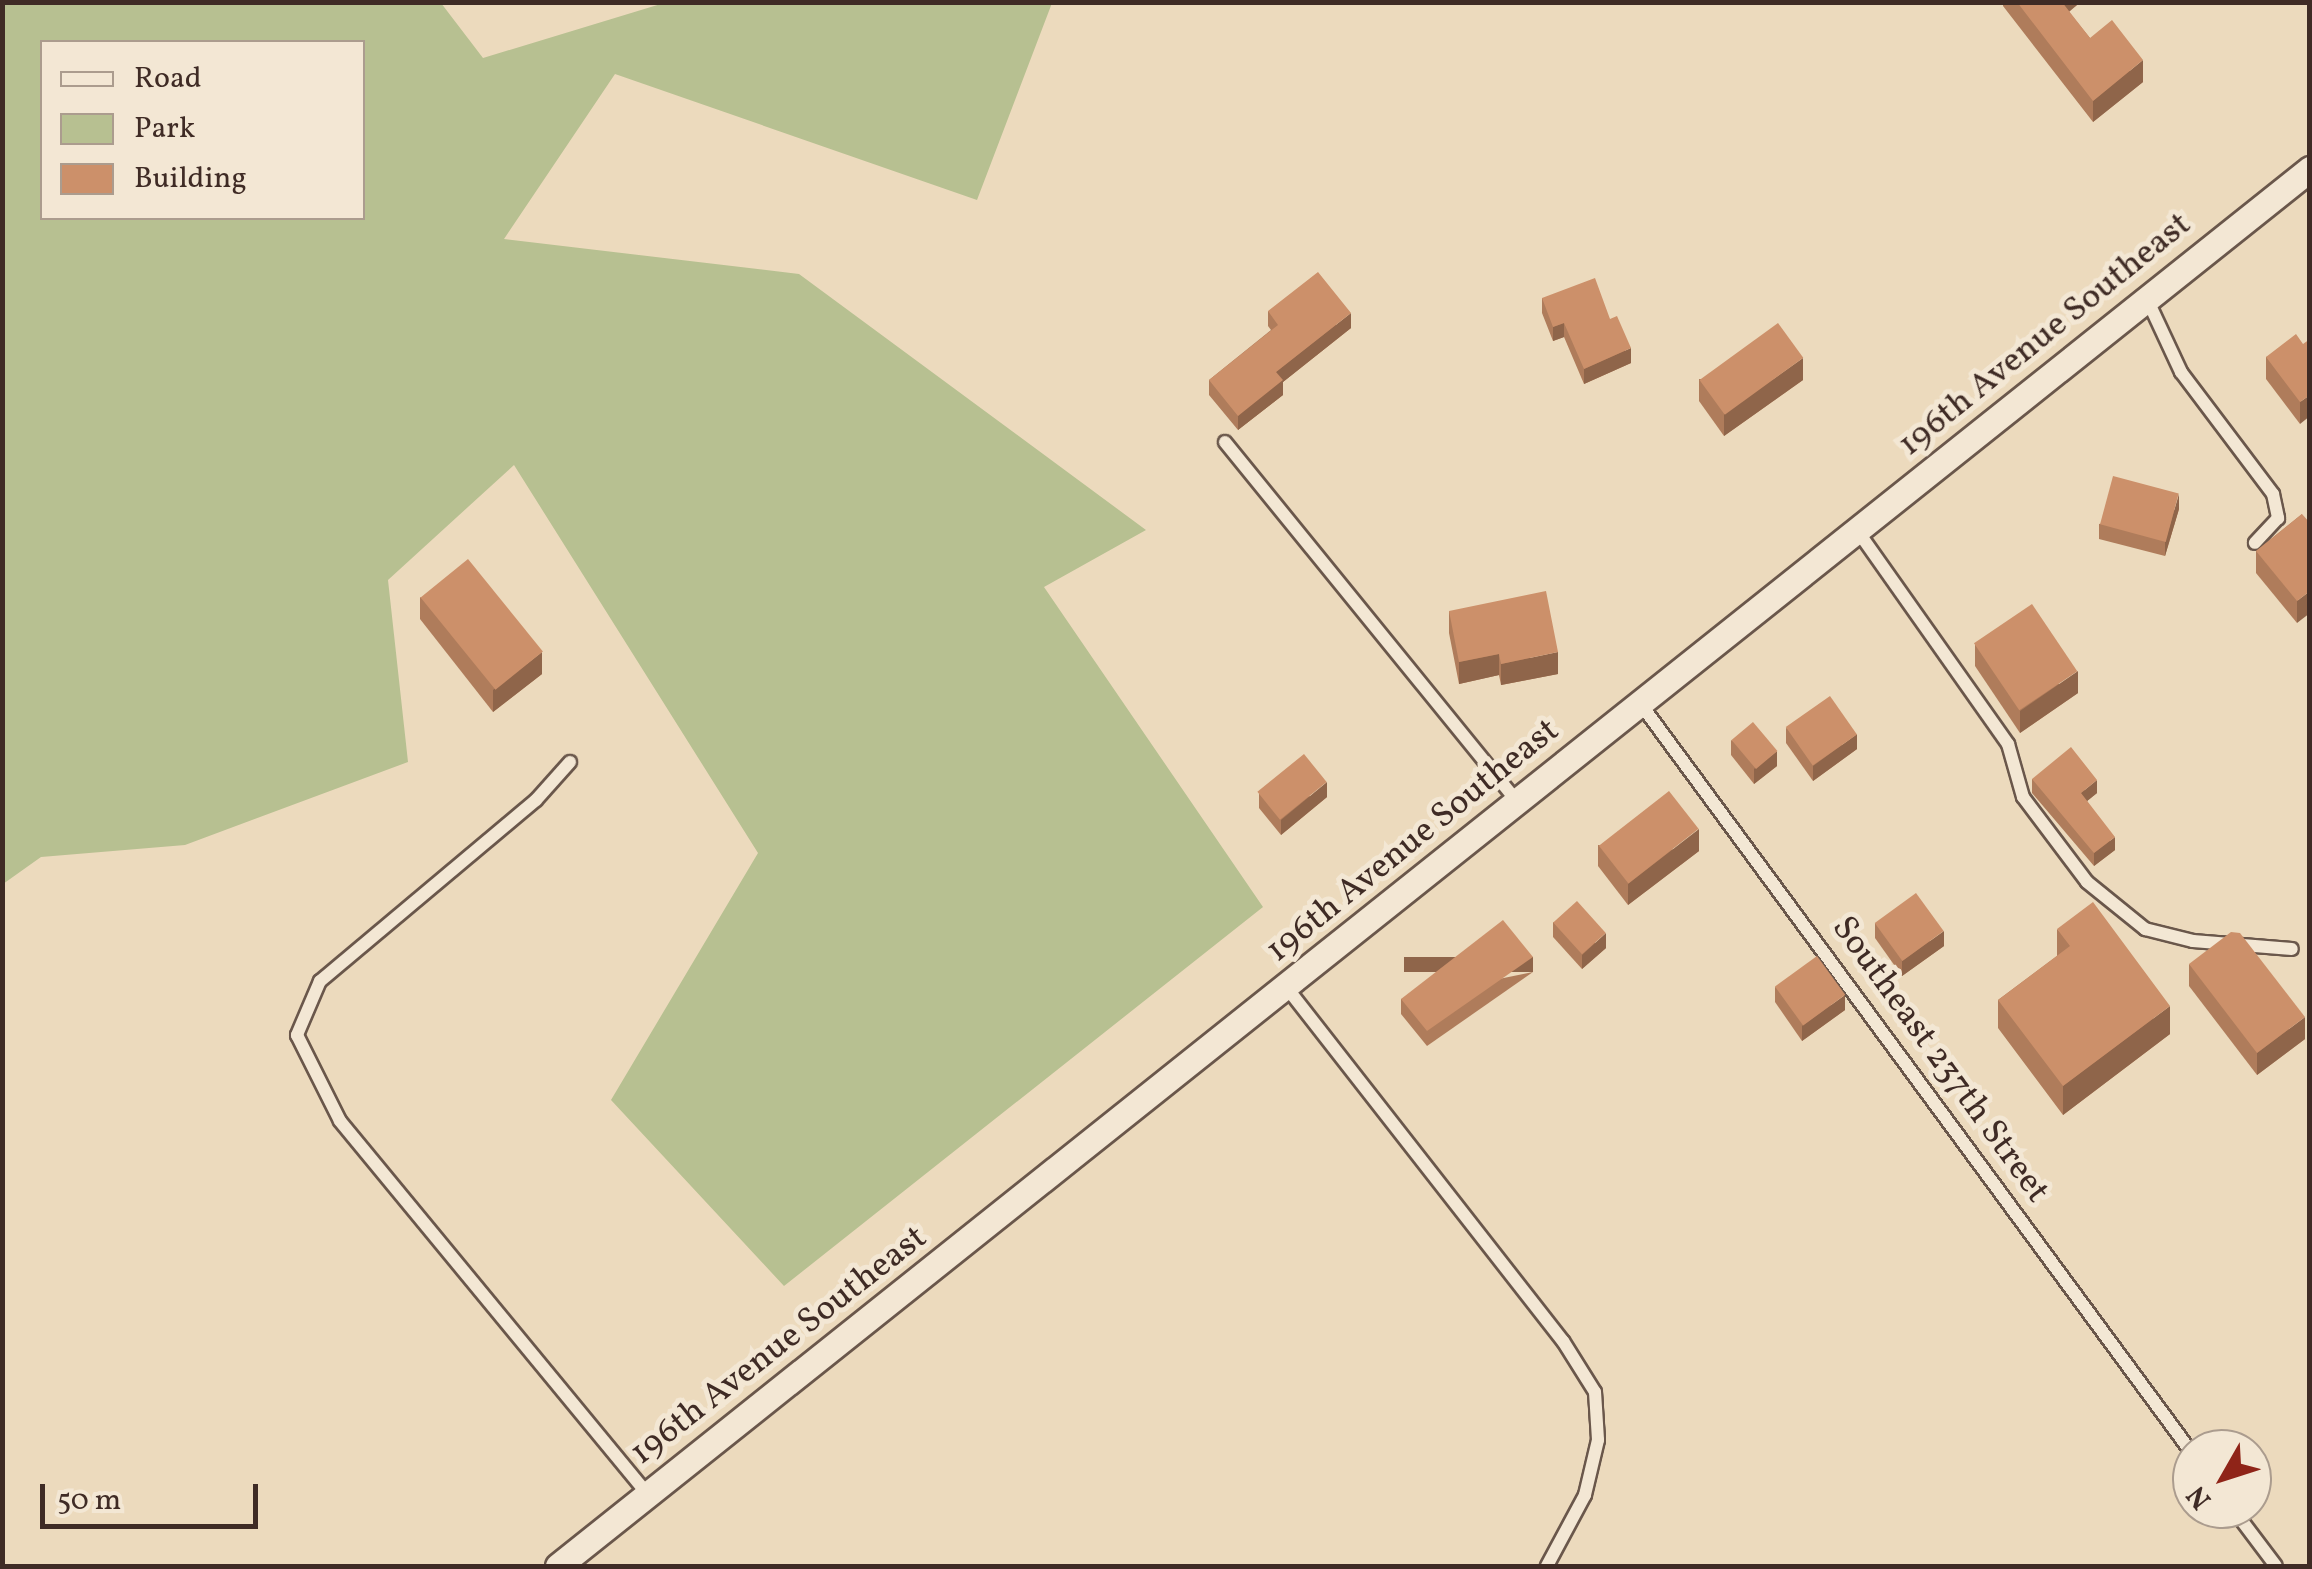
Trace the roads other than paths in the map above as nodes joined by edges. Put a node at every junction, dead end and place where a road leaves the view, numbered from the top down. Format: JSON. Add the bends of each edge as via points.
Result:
{"nodes":[{"id":1,"x":2310,"y":169,"type":"edge"},
{"id":2,"x":2147,"y":298,"type":"junction"},
{"id":3,"x":1225,"y":442,"type":"dead end"},
{"id":4,"x":1858,"y":530,"type":"junction"},
{"id":5,"x":2255,"y":543,"type":"dead end"},
{"id":6,"x":1640,"y":703,"type":"junction"},
{"id":7,"x":570,"y":762,"type":"dead end"},
{"id":8,"x":1518,"y":802,"type":"junction"},
{"id":9,"x":2292,"y":950,"type":"dead end"},
{"id":10,"x":1286,"y":988,"type":"junction"},
{"id":11,"x":2174,"y":1429,"type":"edge"},
{"id":12,"x":648,"y":1495,"type":"junction"},
{"id":13,"x":2248,"y":1529,"type":"edge"},
{"id":14,"x":558,"y":1566,"type":"edge"},
{"id":15,"x":1547,"y":1566,"type":"edge"},
{"id":16,"x":2276,"y":1566,"type":"edge"}],
"edges":[{"from":1,"to":2,"type":"street","name":"196th Avenue Southeast"},
{"from":2,"to":4,"type":"street","name":"196th Avenue Southeast"},
{"from":2,"to":5,"type":"lane","via":[[2181,372],[2273,494],[2278,518]]},
{"from":3,"to":8,"type":"lane"},
{"from":4,"to":6,"type":"street","name":"196th Avenue Southeast"},
{"from":4,"to":9,"type":"lane","via":[[2008,744],[2024,797],[2087,882],[2145,930],[2193,942]]},
{"from":6,"to":8,"type":"street","name":"196th Avenue Southeast"},
{"from":6,"to":11,"type":"lane","name":"Southeast 237th Street"},
{"from":7,"to":12,"type":"lane","via":[[536,800],[320,981],[297,1036],[340,1121]]},
{"from":8,"to":10,"type":"street","name":"196th Avenue Southeast"},
{"from":10,"to":12,"type":"street","name":"196th Avenue Southeast"},
{"from":10,"to":15,"type":"lane","via":[[1564,1341],[1595,1392],[1598,1440],[1585,1494]]},
{"from":12,"to":14,"type":"street","name":"196th Avenue Southeast"},
{"from":13,"to":16,"type":"lane"}]}
